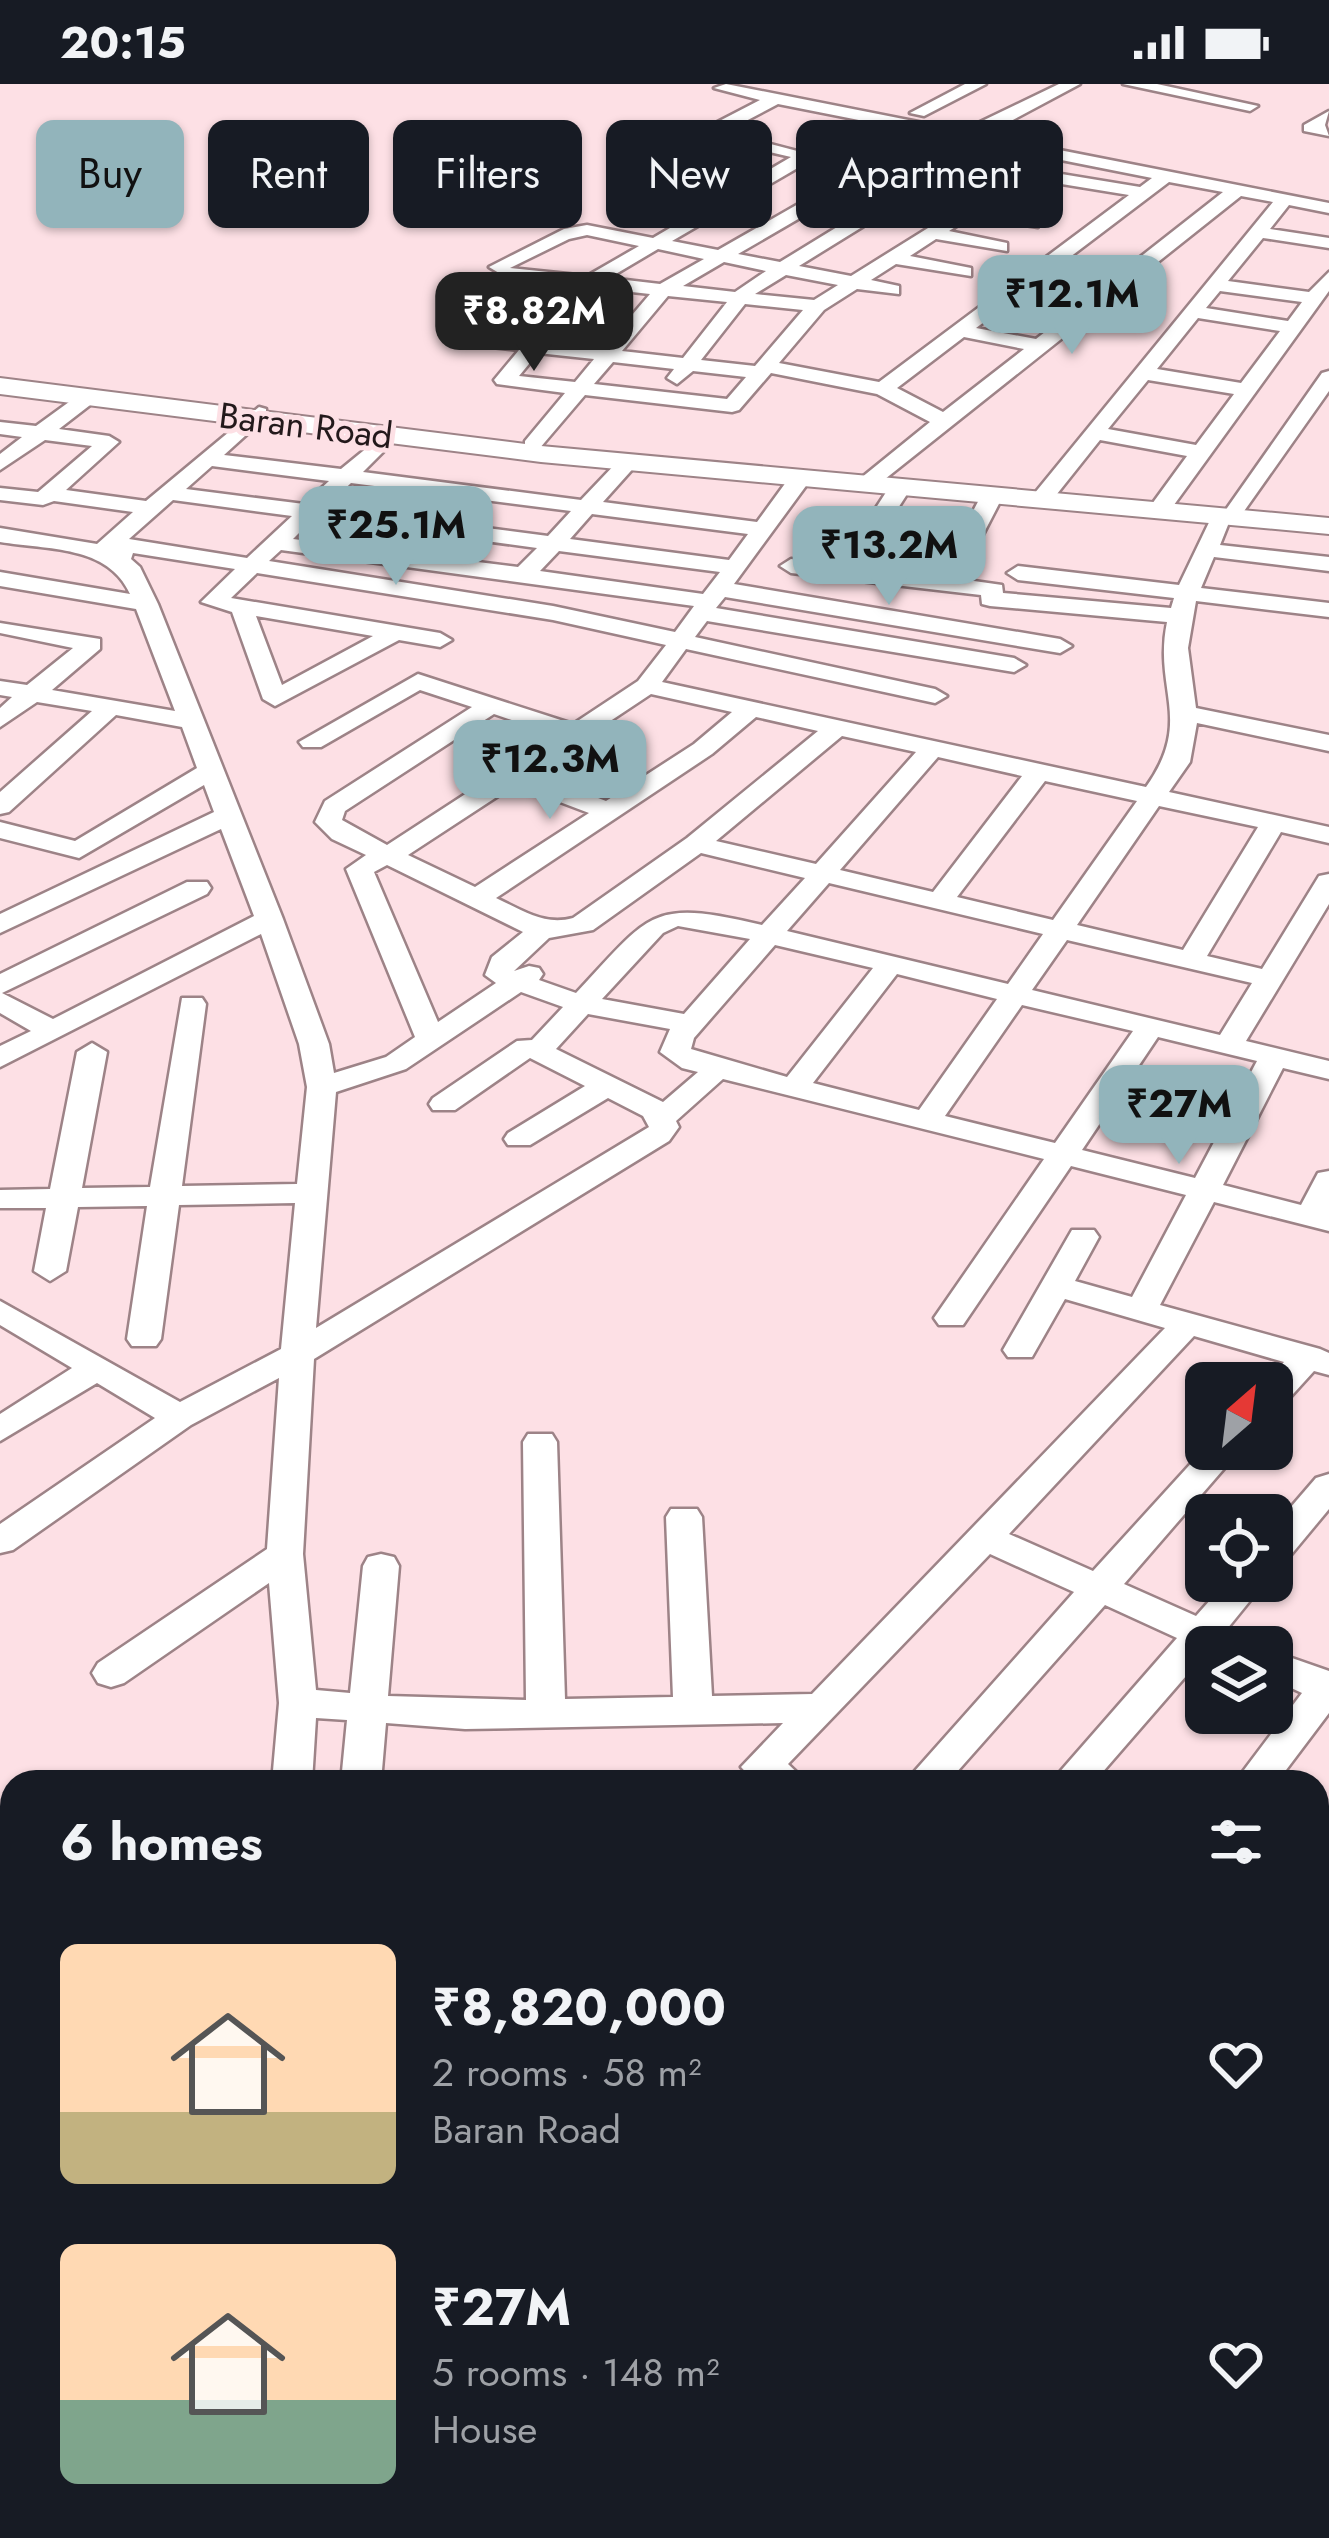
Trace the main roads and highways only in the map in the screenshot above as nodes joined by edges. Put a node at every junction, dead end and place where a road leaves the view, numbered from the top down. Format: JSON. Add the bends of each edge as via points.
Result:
{"nodes":[{"id":1,"x":0,"y":383,"type":"edge"},
{"id":2,"x":256,"y":416,"type":"junction"},
{"id":3,"x":1225,"y":512,"type":"junction"},
{"id":4,"x":1329,"y":522,"type":"edge"}],
"edges":[{"from":1,"to":2,"type":"main road","name":"Baran Road"},
{"from":1,"to":2,"type":"main road","name":"Baran Road"},
{"from":2,"to":3,"type":"main road","name":"Baran Road"},
{"from":2,"to":3,"type":"main road","name":"Baran Road","via":[[627,463]]},
{"from":3,"to":4,"type":"main road","name":"Baran Road"}]}
